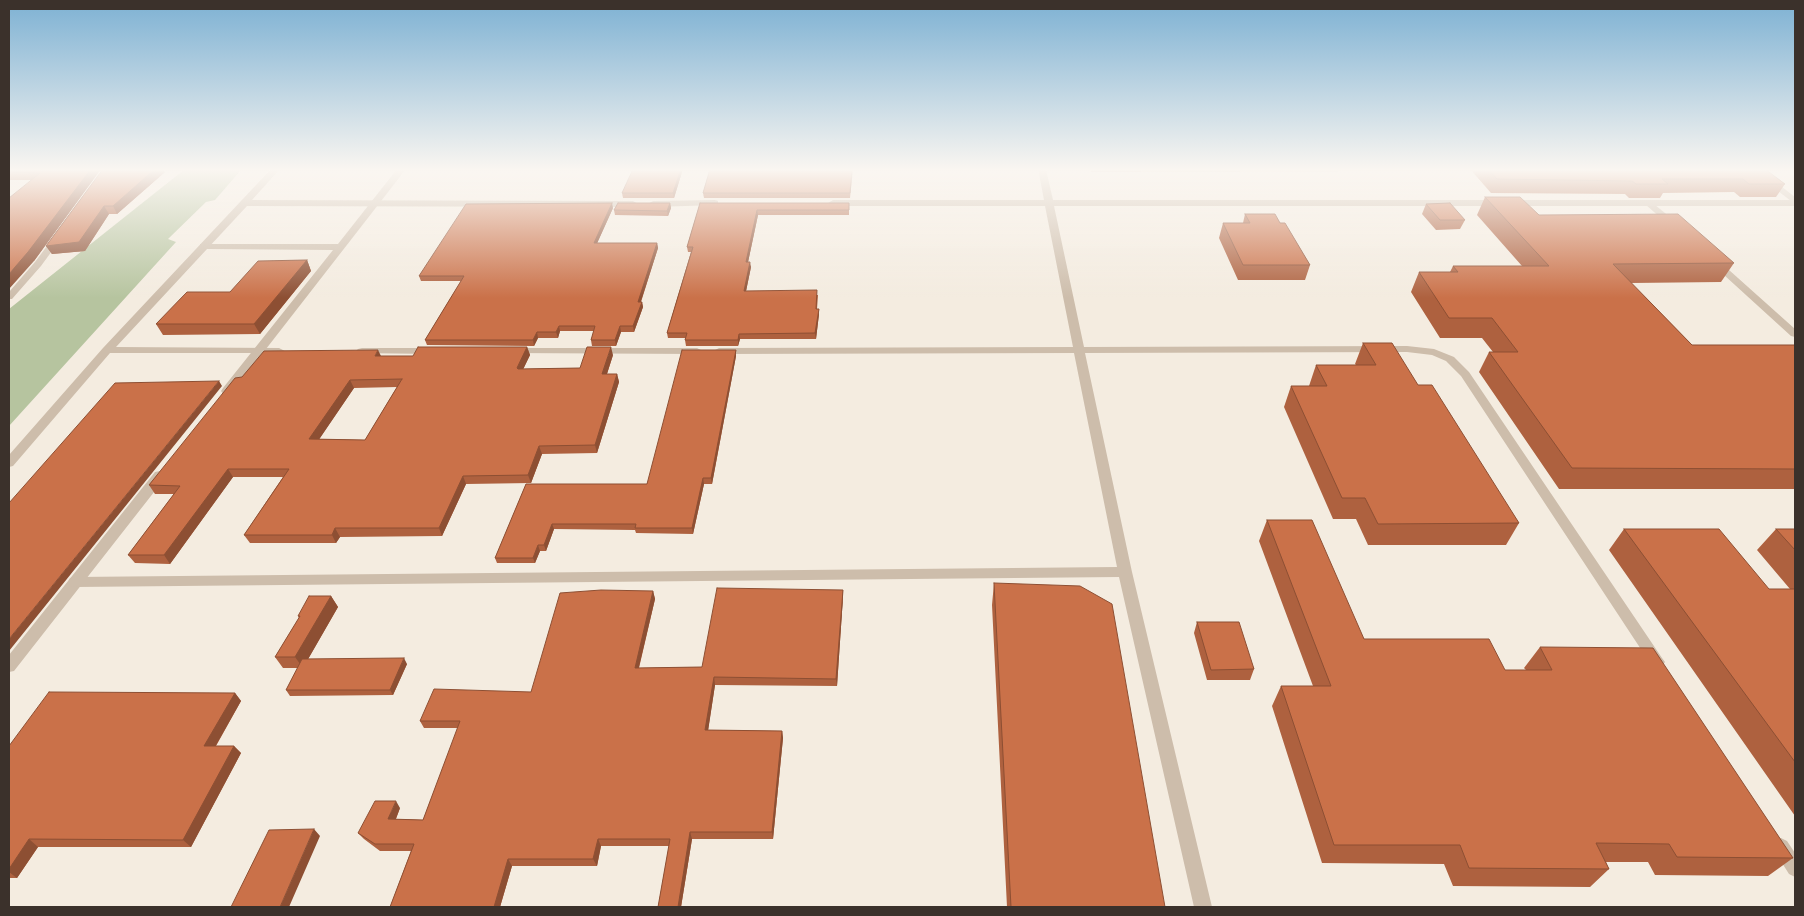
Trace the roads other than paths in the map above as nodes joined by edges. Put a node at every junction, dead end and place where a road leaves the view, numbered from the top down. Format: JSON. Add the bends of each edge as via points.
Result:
{"nodes":[{"id":1,"x":236,"y":212,"type":"edge"},
{"id":2,"x":369,"y":212,"type":"edge"},
{"id":3,"x":1050,"y":212,"type":"edge"},
{"id":4,"x":1659,"y":212,"type":"edge"},
{"id":5,"x":1678,"y":229,"type":"edge"},
{"id":6,"x":62,"y":233,"type":"edge"},
{"id":7,"x":203,"y":246,"type":"junction"},
{"id":8,"x":341,"y":247,"type":"junction"},
{"id":9,"x":1707,"y":255,"type":"edge"},
{"id":10,"x":9,"y":297,"type":"edge"},
{"id":11,"x":1795,"y":334,"type":"edge"},
{"id":12,"x":107,"y":350,"type":"junction"},
{"id":13,"x":446,"y":351,"type":"edge"},
{"id":14,"x":496,"y":351,"type":"edge"},
{"id":15,"x":1080,"y":351,"type":"junction"},
{"id":16,"x":258,"y":352,"type":"junction"},
{"id":17,"x":288,"y":352,"type":"edge"},
{"id":18,"x":347,"y":352,"type":"edge"},
{"id":19,"x":222,"y":398,"type":"edge"},
{"id":20,"x":9,"y":463,"type":"edge"},
{"id":21,"x":167,"y":467,"type":"edge"},
{"id":22,"x":1125,"y":572,"type":"junction"},
{"id":23,"x":75,"y":582,"type":"junction"},
{"id":24,"x":9,"y":666,"type":"edge"},
{"id":25,"x":1663,"y":670,"type":"edge"},
{"id":26,"x":1773,"y":835,"type":"edge"},
{"id":27,"x":1795,"y":868,"type":"edge"},
{"id":28,"x":1203,"y":907,"type":"edge"}],
"edges":[{"from":1,"to":7,"type":"street"},
{"from":2,"to":8,"type":"street"},
{"from":3,"to":15,"type":"street"},
{"from":4,"to":5,"type":"street"},
{"from":6,"to":10,"type":"lane"},
{"from":7,"to":8,"type":"street"},
{"from":7,"to":12,"type":"street"},
{"from":8,"to":16,"type":"street"},
{"from":9,"to":11,"type":"street"},
{"from":12,"to":16,"type":"street"},
{"from":12,"to":20,"type":"street"},
{"from":13,"to":18,"type":"street"},
{"from":14,"to":15,"type":"street"},
{"from":15,"to":22,"type":"street"},
{"from":15,"to":25,"type":"street","via":[[1407,349],[1434,352],[1450,359],[1465,374]]},
{"from":16,"to":17,"type":"street"},
{"from":16,"to":19,"type":"street"},
{"from":21,"to":23,"type":"street"},
{"from":22,"to":23,"type":"street"},
{"from":22,"to":28,"type":"street"},
{"from":23,"to":24,"type":"street"},
{"from":26,"to":27,"type":"street"}]}
